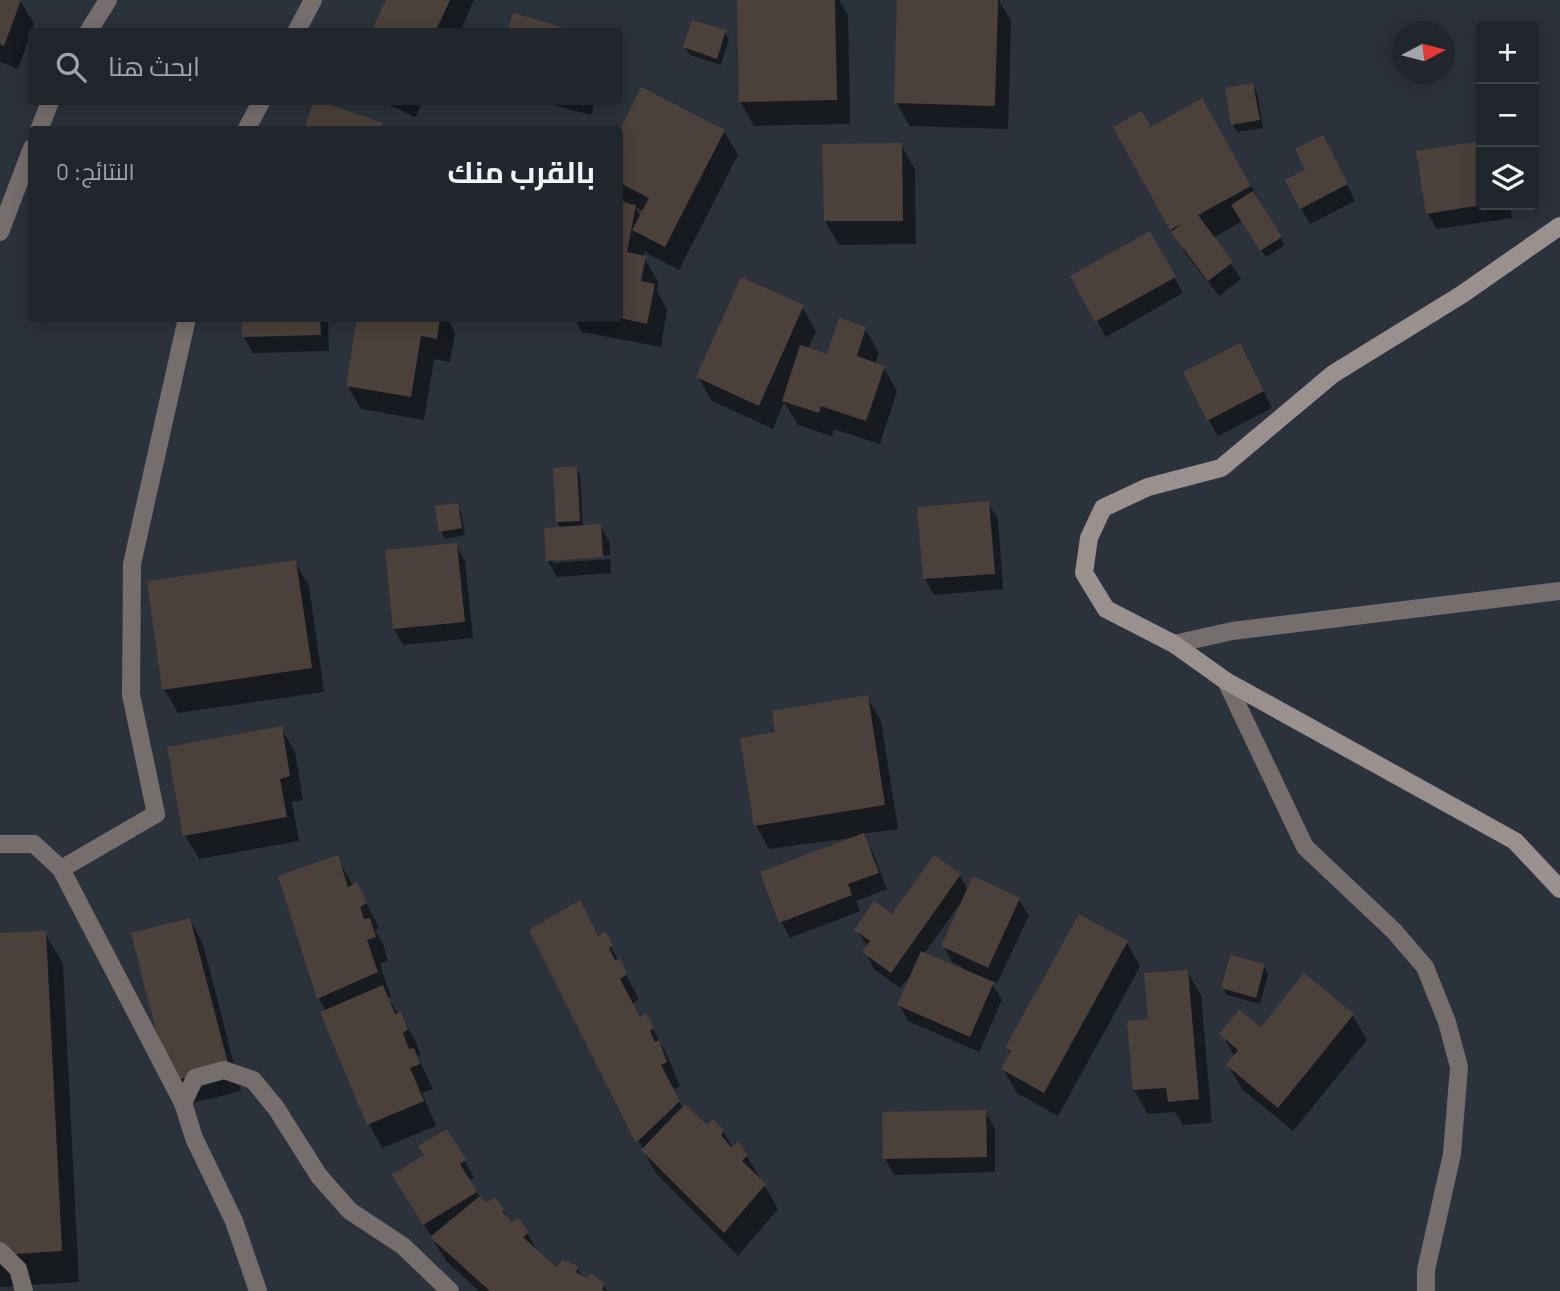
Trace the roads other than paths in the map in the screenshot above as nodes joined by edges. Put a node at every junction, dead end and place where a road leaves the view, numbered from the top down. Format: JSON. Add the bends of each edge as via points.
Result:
{"nodes":[{"id":1,"x":108,"y":0,"type":"edge"},
{"id":2,"x":313,"y":0,"type":"edge"},
{"id":3,"x":90,"y":28,"type":"edge"},
{"id":4,"x":298,"y":28,"type":"edge"},
{"id":5,"x":49,"y":105,"type":"edge"},
{"id":6,"x":259,"y":105,"type":"edge"},
{"id":7,"x":41,"y":126,"type":"edge"},
{"id":8,"x":248,"y":126,"type":"edge"},
{"id":9,"x":28,"y":158,"type":"edge"},
{"id":10,"x":1560,"y":226,"type":"edge"},
{"id":11,"x":0,"y":232,"type":"edge"},
{"id":12,"x":186,"y":322,"type":"edge"},
{"id":13,"x":1560,"y":591,"type":"edge"},
{"id":14,"x":1174,"y":644,"type":"junction"},
{"id":15,"x":1226,"y":681,"type":"junction"},
{"id":16,"x":0,"y":844,"type":"edge"},
{"id":17,"x":61,"y":869,"type":"junction"},
{"id":18,"x":1560,"y":889,"type":"edge"},
{"id":19,"x":183,"y":1103,"type":"junction"},
{"id":20,"x":0,"y":1251,"type":"edge"},
{"id":21,"x":24,"y":1291,"type":"edge"},
{"id":22,"x":258,"y":1291,"type":"edge"},
{"id":23,"x":450,"y":1291,"type":"edge"},
{"id":24,"x":1426,"y":1291,"type":"edge"}],
"edges":[{"from":1,"to":3,"type":"street"},
{"from":2,"to":4,"type":"street"},
{"from":5,"to":7,"type":"street"},
{"from":6,"to":8,"type":"street"},
{"from":9,"to":11,"type":"street"},
{"from":10,"to":14,"type":"main road","via":[[1334,374],[1221,468],[1148,487],[1102,508],[1089,538],[1084,573],[1106,609]]},
{"from":12,"to":17,"type":"street","via":[[132,564],[131,695],[156,814]]},
{"from":13,"to":14,"type":"street","via":[[1232,631]]},
{"from":14,"to":15,"type":"main road"},
{"from":15,"to":18,"type":"main road","via":[[1515,841]]},
{"from":15,"to":24,"type":"street","via":[[1305,847],[1394,931],[1424,967],[1447,1022],[1459,1067],[1452,1154],[1426,1270]]},
{"from":16,"to":17,"type":"street","via":[[34,844]]},
{"from":17,"to":19,"type":"street"},
{"from":19,"to":22,"type":"street","via":[[194,1138],[234,1221]]},
{"from":19,"to":23,"type":"street","via":[[195,1078],[224,1070],[253,1080],[319,1176],[350,1210],[403,1247]]},
{"from":20,"to":21,"type":"street","via":[[18,1269]]}]}
